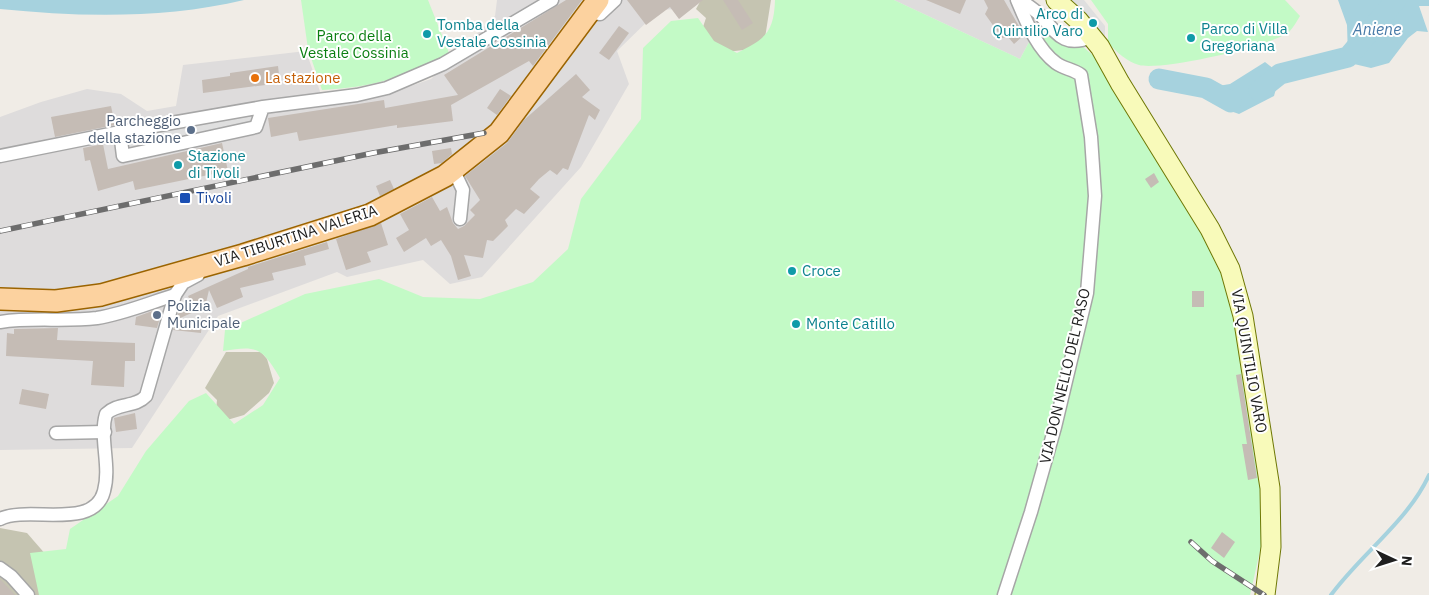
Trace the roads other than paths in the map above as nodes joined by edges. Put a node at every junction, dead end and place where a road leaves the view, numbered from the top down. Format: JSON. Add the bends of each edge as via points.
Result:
{"nodes":[{"id":1,"x":552,"y":0,"type":"edge"},
{"id":2,"x":615,"y":0,"type":"edge"},
{"id":3,"x":1017,"y":0,"type":"edge"},
{"id":4,"x":1021,"y":0,"type":"edge"},
{"id":5,"x":1056,"y":0,"type":"edge"},
{"id":6,"x":593,"y":6,"type":"edge"},
{"id":7,"x":1092,"y":37,"type":"junction"},
{"id":8,"x":263,"y":107,"type":"junction"},
{"id":9,"x":120,"y":132,"type":"junction"},
{"id":10,"x":0,"y":156,"type":"edge"},
{"id":11,"x":453,"y":169,"type":"junction"},
{"id":12,"x":460,"y":219,"type":"dead end"},
{"id":13,"x":243,"y":255,"type":"junction"},
{"id":14,"x":175,"y":295,"type":"junction"},
{"id":15,"x":0,"y":299,"type":"edge"},
{"id":16,"x":0,"y":322,"type":"edge"},
{"id":17,"x":105,"y":432,"type":"junction"},
{"id":18,"x":56,"y":433,"type":"dead end"},
{"id":19,"x":2,"y":515,"type":"edge"},
{"id":20,"x":0,"y":568,"type":"edge"},
{"id":21,"x":28,"y":595,"type":"edge"},
{"id":22,"x":1004,"y":595,"type":"edge"},
{"id":23,"x":1265,"y":595,"type":"edge"}],
"edges":[{"from":1,"to":8,"type":"street","via":[[449,61],[396,85],[357,95]]},
{"from":2,"to":6,"type":"street","via":[[600,14]]},
{"from":3,"to":22,"type":"street","name":"VIA DON NELLO DEL RASO","via":[[1049,57],[1058,65],[1081,75],[1094,196],[1087,294],[1055,427]]},
{"from":4,"to":7,"type":"street","via":[[1068,41],[1078,42]]},
{"from":5,"to":7,"type":"main road","name":"VIA QUINTILIO VARO"},
{"from":6,"to":11,"type":"main road","name":"VIA TIBURTINA VALERIA","via":[[499,133]]},
{"from":7,"to":23,"type":"main road","name":"VIA QUINTILIO VARO","via":[[1210,229],[1234,281],[1243,316],[1271,495],[1272,547]]},
{"from":8,"to":9,"type":"street"},
{"from":8,"to":9,"type":"street","via":[[256,127],[123,156]]},
{"from":9,"to":10,"type":"street"},
{"from":11,"to":12,"type":"street","via":[[463,190]]},
{"from":11,"to":13,"type":"main road","name":"VIA TIBURTINA VALERIA","via":[[370,215]]},
{"from":13,"to":14,"type":"street","via":[[188,280]]},
{"from":13,"to":15,"type":"main road","name":"VIA TIBURTINA VALERIA","via":[[89,297],[56,301]]},
{"from":14,"to":16,"type":"street","via":[[116,315]]},
{"from":14,"to":17,"type":"street","via":[[146,396],[135,403],[111,409],[105,418]]},
{"from":17,"to":18,"type":"street"},
{"from":17,"to":19,"type":"street","via":[[105,486],[94,507],[73,514]]},
{"from":20,"to":21,"type":"street"}]}
